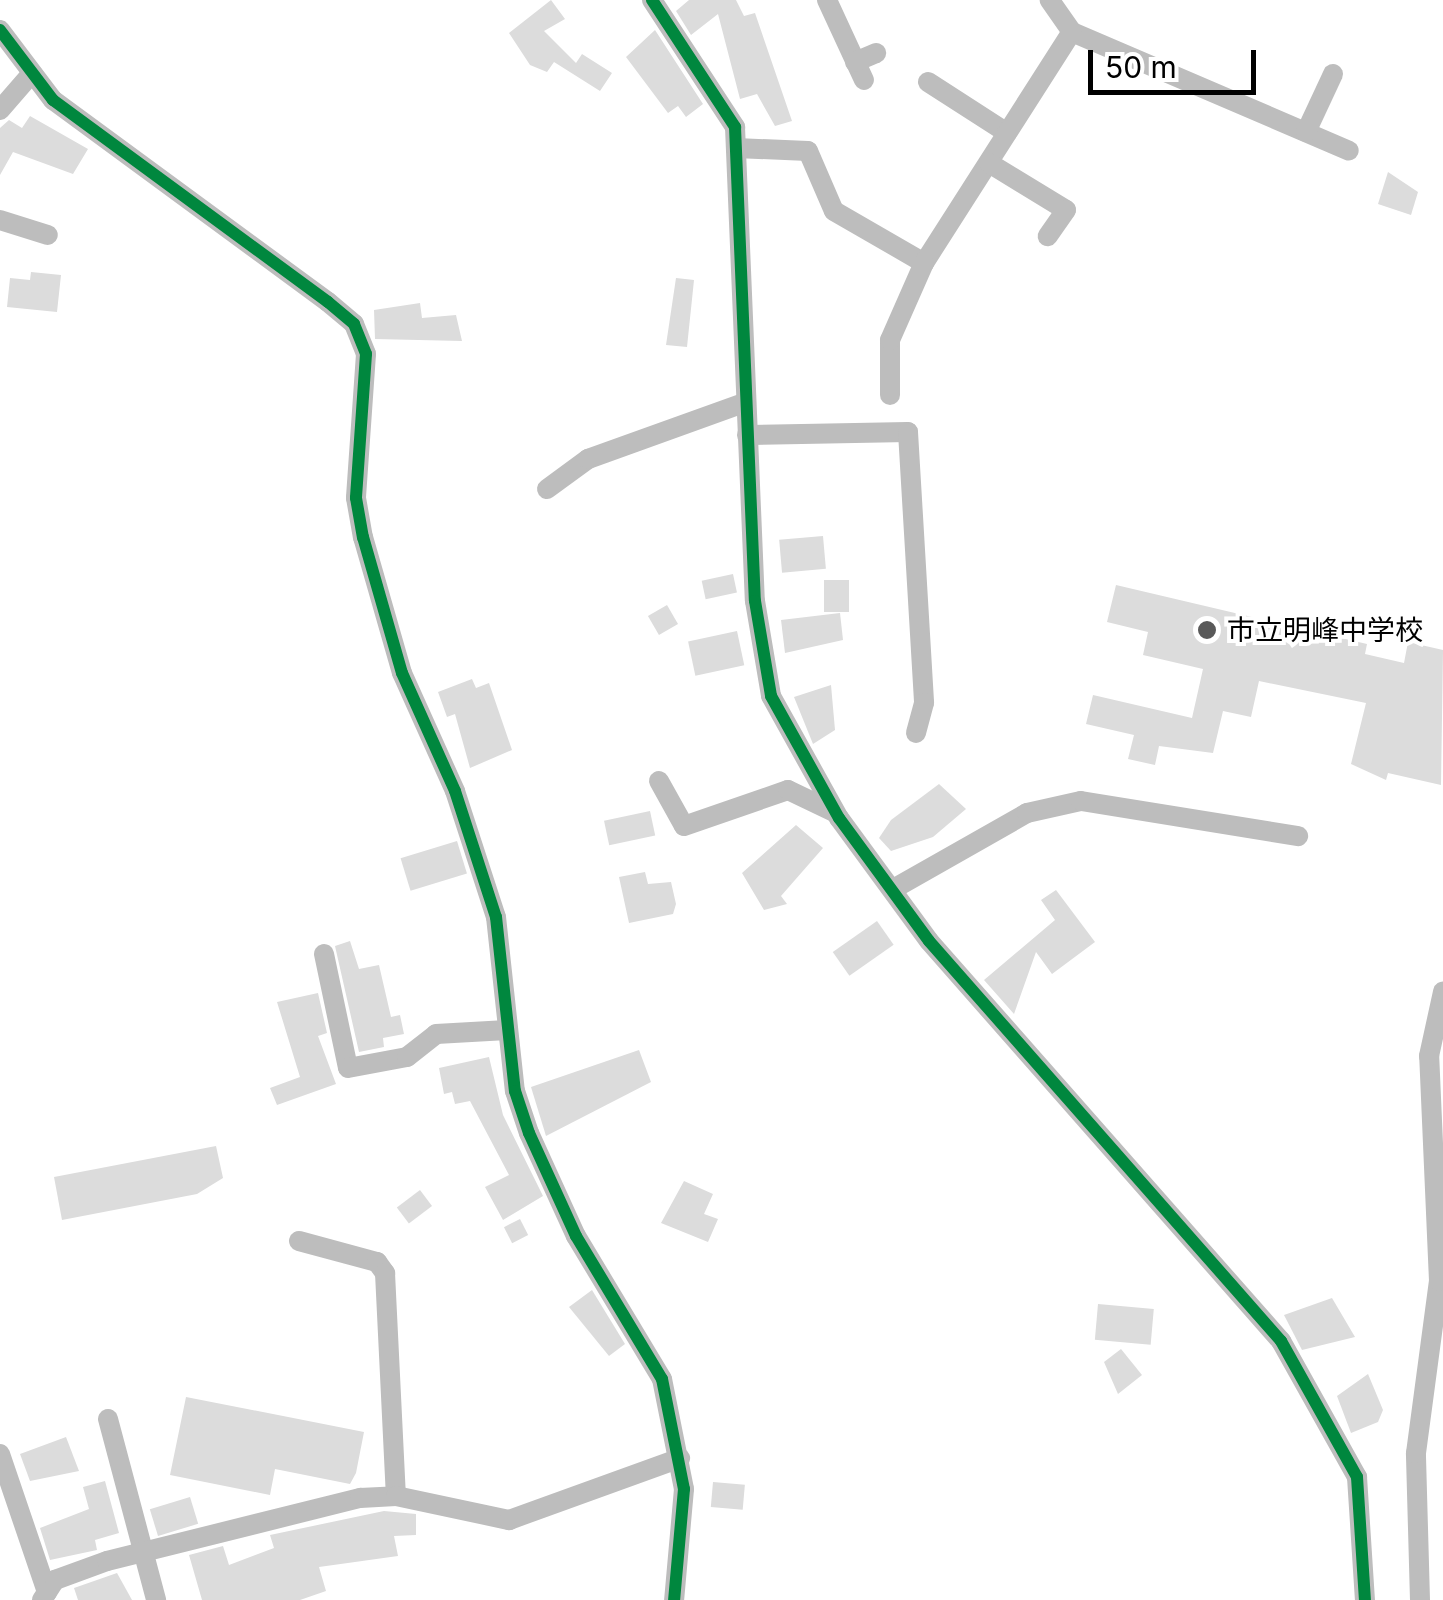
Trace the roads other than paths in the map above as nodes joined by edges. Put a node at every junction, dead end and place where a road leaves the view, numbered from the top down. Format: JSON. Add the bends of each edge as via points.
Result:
{"nodes":[{"id":1,"x":652,"y":0,"type":"edge"},
{"id":2,"x":827,"y":0,"type":"edge"},
{"id":3,"x":1050,"y":0,"type":"edge"},
{"id":4,"x":0,"y":30,"type":"edge"},
{"id":5,"x":1072,"y":32,"type":"junction"},
{"id":6,"x":876,"y":53,"type":"dead end"},
{"id":7,"x":32,"y":74,"type":"junction"},
{"id":8,"x":1333,"y":74,"type":"dead end"},
{"id":9,"x":928,"y":82,"type":"dead end"},
{"id":10,"x":0,"y":110,"type":"edge"},
{"id":11,"x":1306,"y":132,"type":"junction"},
{"id":12,"x":1008,"y":134,"type":"junction"},
{"id":13,"x":736,"y":148,"type":"junction"},
{"id":14,"x":1349,"y":151,"type":"dead end"},
{"id":15,"x":988,"y":163,"type":"junction"},
{"id":16,"x":0,"y":220,"type":"edge"},
{"id":17,"x":48,"y":234,"type":"dead end"},
{"id":18,"x":1048,"y":236,"type":"dead end"},
{"id":19,"x":924,"y":263,"type":"junction"},
{"id":20,"x":890,"y":394,"type":"dead end"},
{"id":21,"x":746,"y":402,"type":"junction"},
{"id":22,"x":748,"y":436,"type":"junction"},
{"id":23,"x":547,"y":488,"type":"dead end"},
{"id":24,"x":916,"y":733,"type":"dead end"},
{"id":25,"x":659,"y":781,"type":"dead end"},
{"id":26,"x":836,"y":813,"type":"junction"},
{"id":27,"x":1298,"y":836,"type":"dead end"},
{"id":28,"x":895,"y":888,"type":"junction"},
{"id":29,"x":324,"y":954,"type":"dead end"},
{"id":30,"x":1443,"y":992,"type":"edge"},
{"id":31,"x":507,"y":1030,"type":"junction"},
{"id":32,"x":1438,"y":1058,"type":"edge"},
{"id":33,"x":298,"y":1242,"type":"dead end"},
{"id":34,"x":108,"y":1419,"type":"dead end"},
{"id":35,"x":0,"y":1454,"type":"edge"},
{"id":36,"x":680,"y":1458,"type":"junction"},
{"id":37,"x":396,"y":1496,"type":"junction"},
{"id":38,"x":137,"y":1552,"type":"junction"},
{"id":39,"x":44,"y":1596,"type":"edge"},
{"id":40,"x":156,"y":1600,"type":"edge"},
{"id":41,"x":674,"y":1600,"type":"edge"},
{"id":42,"x":1365,"y":1600,"type":"edge"},
{"id":43,"x":1420,"y":1600,"type":"edge"}],
"edges":[{"from":1,"to":13,"type":"street","via":[[706,74]]},
{"from":2,"to":6,"type":"street","via":[[860,71]]},
{"from":3,"to":5,"type":"street"},
{"from":4,"to":7,"type":"street"},
{"from":5,"to":11,"type":"street"},
{"from":5,"to":12,"type":"street"},
{"from":7,"to":10,"type":"street"},
{"from":7,"to":31,"type":"street","via":[[75,119],[354,324],[370,393],[356,468],[363,537],[402,674],[455,791],[496,917]]},
{"from":8,"to":11,"type":"street"},
{"from":9,"to":12,"type":"street"},
{"from":11,"to":14,"type":"street"},
{"from":12,"to":15,"type":"street"},
{"from":13,"to":19,"type":"street","via":[[808,150],[834,212]]},
{"from":13,"to":21,"type":"street"},
{"from":15,"to":18,"type":"street","via":[[1066,210]]},
{"from":15,"to":19,"type":"street"},
{"from":16,"to":17,"type":"street"},
{"from":19,"to":20,"type":"street","via":[[890,340]]},
{"from":21,"to":22,"type":"street"},
{"from":21,"to":23,"type":"street","via":[[588,459]]},
{"from":22,"to":24,"type":"street","via":[[908,432],[924,703]]},
{"from":22,"to":26,"type":"street","via":[[758,646],[770,696]]},
{"from":25,"to":26,"type":"street","via":[[684,826],[788,790]]},
{"from":26,"to":28,"type":"street"},
{"from":27,"to":28,"type":"street","via":[[1122,801],[1081,802],[1026,813]]},
{"from":28,"to":42,"type":"street","via":[[930,941],[1281,1341],[1357,1477]]},
{"from":29,"to":31,"type":"street","via":[[348,1068],[407,1056],[436,1034]]},
{"from":30,"to":32,"type":"street"},
{"from":31,"to":36,"type":"street","via":[[530,1134],[576,1236],[662,1379]]},
{"from":32,"to":43,"type":"street","via":[[1439,1281],[1416,1453]]},
{"from":33,"to":37,"type":"street","via":[[377,1262],[384,1273]]},
{"from":34,"to":38,"type":"street"},
{"from":35,"to":39,"type":"street"},
{"from":36,"to":37,"type":"street","via":[[509,1520]]},
{"from":36,"to":41,"type":"street"},
{"from":37,"to":38,"type":"street"},
{"from":38,"to":39,"type":"street","via":[[54,1580]]},
{"from":38,"to":40,"type":"street"}]}
